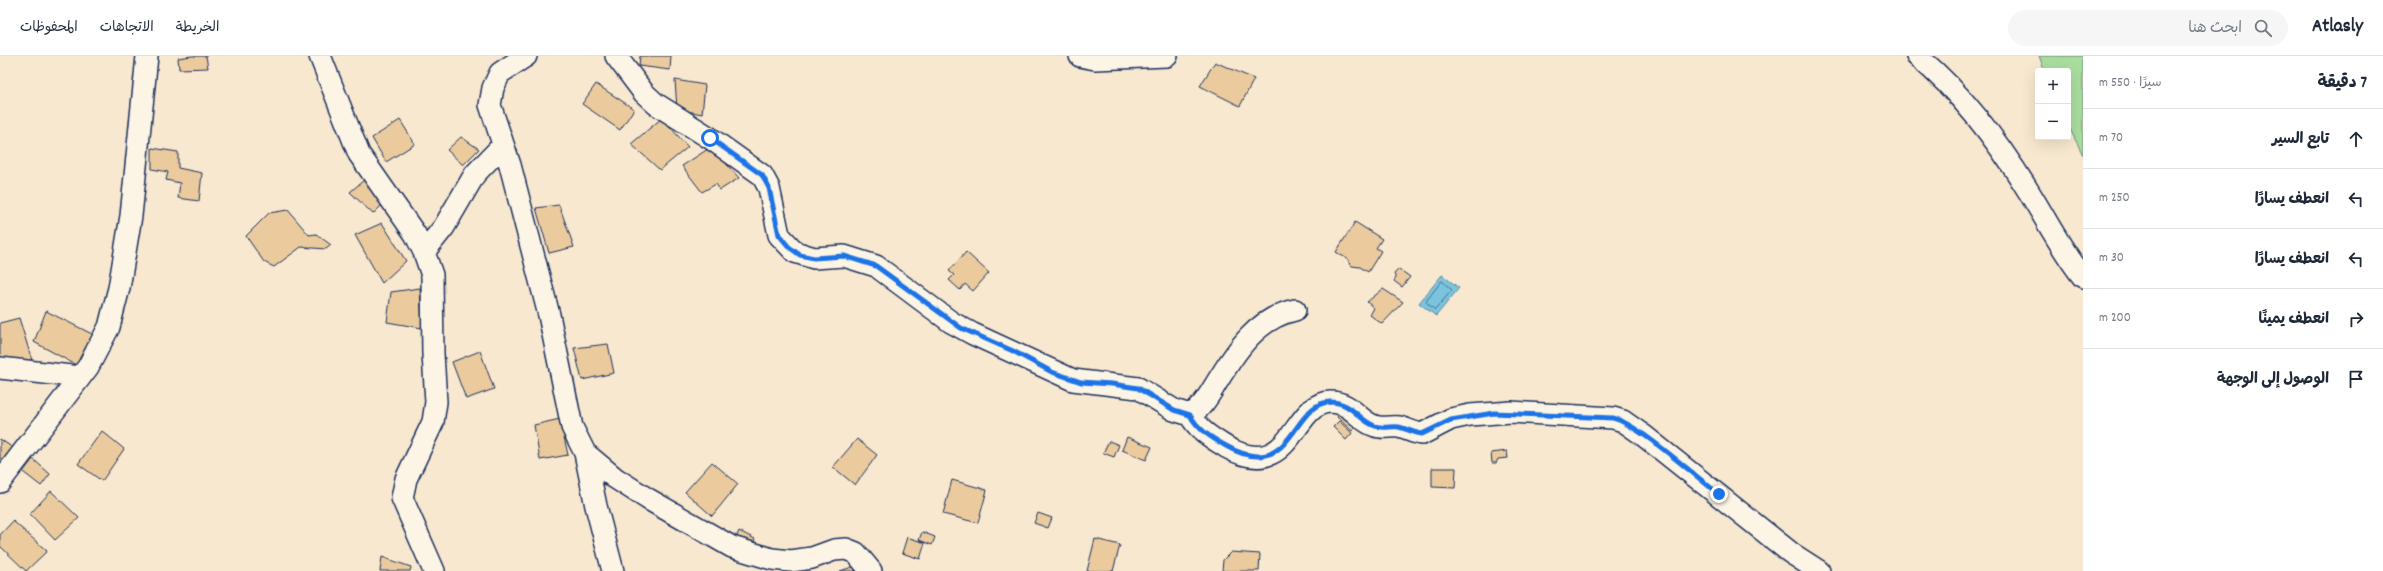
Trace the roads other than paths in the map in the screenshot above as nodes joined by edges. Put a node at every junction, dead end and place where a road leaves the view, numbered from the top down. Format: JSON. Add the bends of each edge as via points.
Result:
{"nodes":[{"id":1,"x":147,"y":56,"type":"edge"},
{"id":2,"x":320,"y":56,"type":"edge"},
{"id":3,"x":526,"y":56,"type":"edge"},
{"id":4,"x":616,"y":56,"type":"edge"},
{"id":5,"x":1080,"y":56,"type":"edge"},
{"id":6,"x":1167,"y":56,"type":"edge"},
{"id":7,"x":1917,"y":56,"type":"edge"},
{"id":8,"x":503,"y":145,"type":"junction"},
{"id":9,"x":424,"y":252,"type":"junction"},
{"id":10,"x":2083,"y":278,"type":"edge"},
{"id":11,"x":1295,"y":310,"type":"dead end"},
{"id":12,"x":0,"y":368,"type":"edge"},
{"id":13,"x":80,"y":377,"type":"junction"},
{"id":14,"x":1190,"y":415,"type":"junction"},
{"id":15,"x":585,"y":453,"type":"junction"},
{"id":16,"x":0,"y":480,"type":"edge"},
{"id":17,"x":434,"y":571,"type":"edge"},
{"id":18,"x":613,"y":571,"type":"edge"},
{"id":19,"x":871,"y":571,"type":"edge"},
{"id":20,"x":1819,"y":571,"type":"edge"}],
"edges":[{"from":1,"to":13,"type":"street","via":[[131,216],[120,288],[109,327]]},
{"from":2,"to":9,"type":"street","via":[[359,154],[401,213]]},
{"from":3,"to":8,"type":"street","via":[[500,73],[493,88],[490,105]]},
{"from":4,"to":14,"type":"street","via":[[644,94],[656,104],[762,175],[769,188],[779,235],[795,252],[814,258],[844,256],[876,266],[961,328],[1052,372],[1081,382],[1138,388],[1174,410]]},
{"from":5,"to":6,"type":"street","via":[[1095,59]]},
{"from":7,"to":10,"type":"street","via":[[1945,83],[2001,148],[2064,252]]},
{"from":8,"to":9,"type":"street","via":[[475,174],[444,227]]},
{"from":8,"to":15,"type":"street","via":[[549,315],[572,427]]},
{"from":9,"to":17,"type":"street","via":[[433,281],[432,341],[436,402],[430,429],[406,480],[402,498]]},
{"from":11,"to":14,"type":"street","via":[[1281,313],[1260,326],[1231,359],[1201,406]]},
{"from":12,"to":13,"type":"street"},
{"from":13,"to":16,"type":"street"},
{"from":14,"to":20,"type":"street","via":[[1197,426],[1220,443],[1233,450],[1257,456],[1277,452],[1315,408],[1328,402],[1347,406],[1374,426],[1397,427],[1422,434],[1451,420],[1494,413],[1618,419],[1643,435],[1791,553]]},
{"from":15,"to":18,"type":"street"},
{"from":15,"to":19,"type":"street","via":[[641,495],[732,548],[772,559],[791,561],[846,549],[856,553]]}]}
